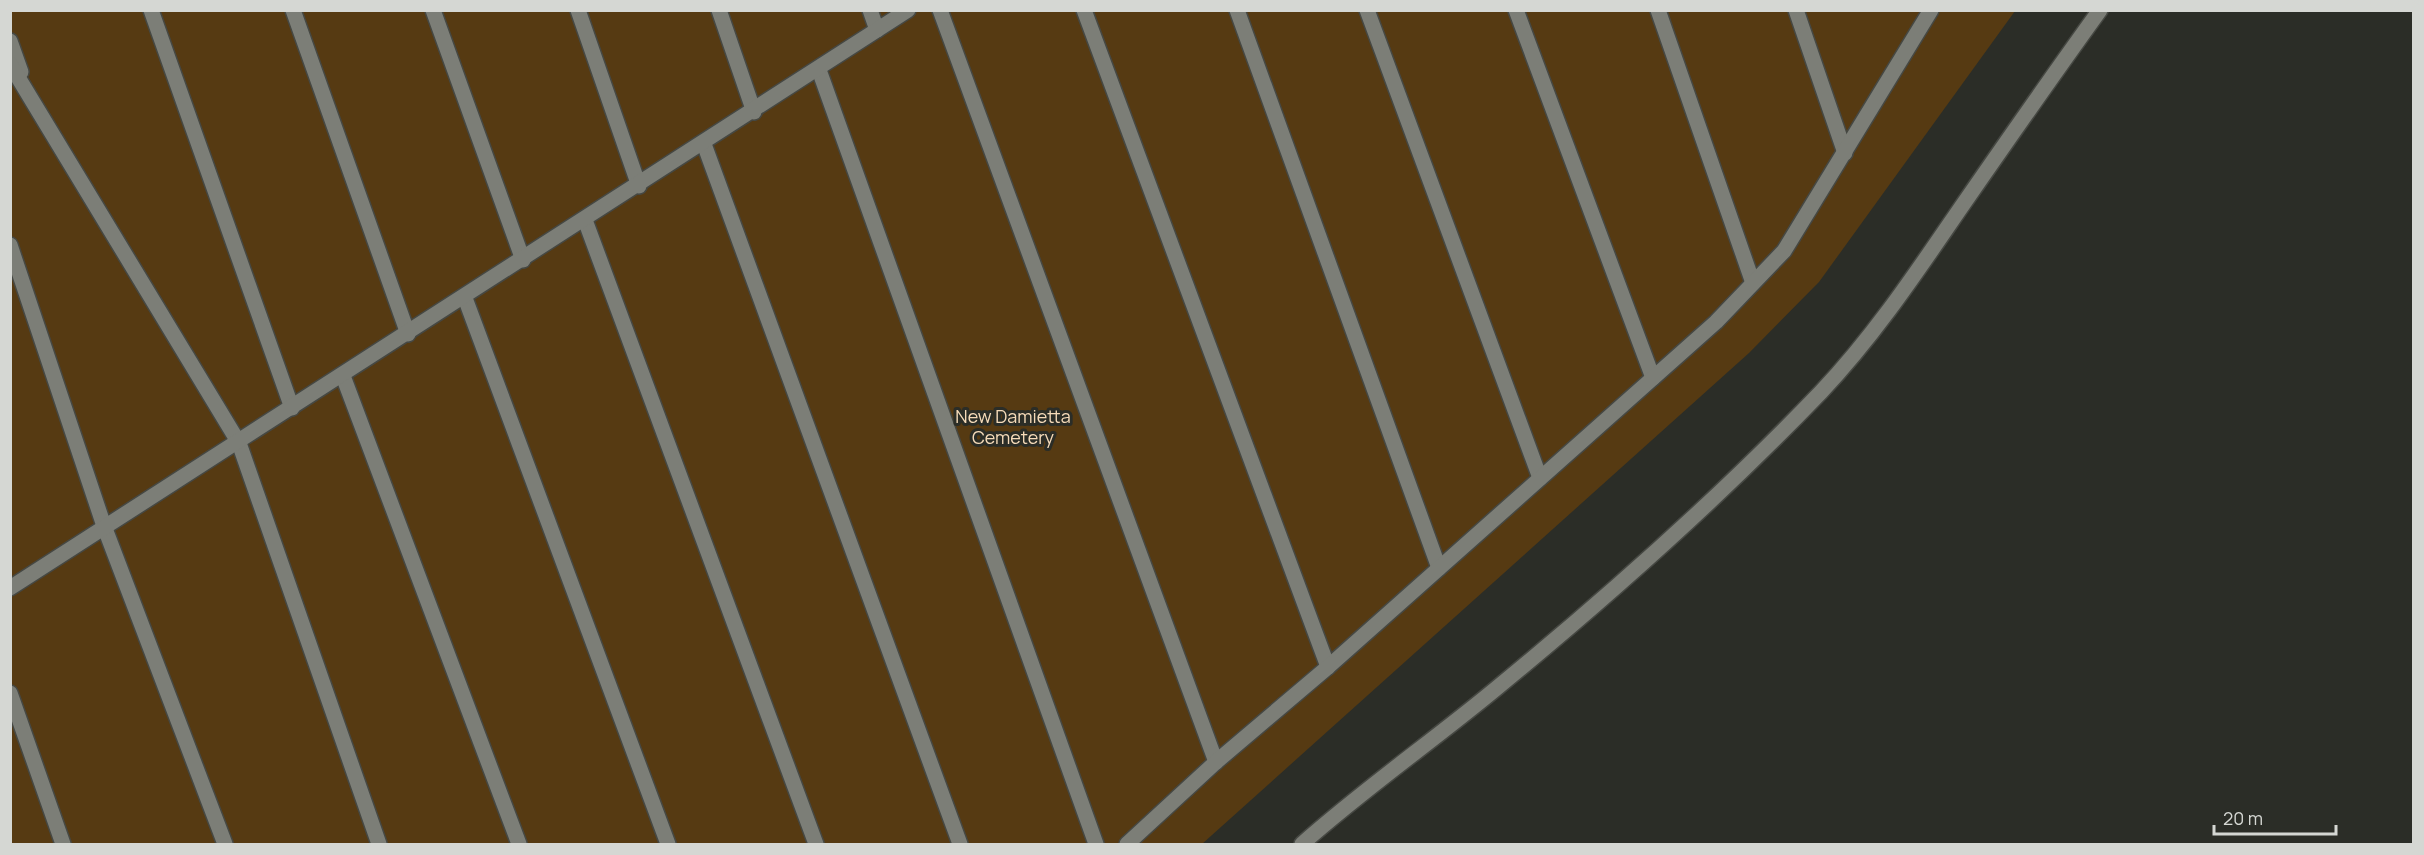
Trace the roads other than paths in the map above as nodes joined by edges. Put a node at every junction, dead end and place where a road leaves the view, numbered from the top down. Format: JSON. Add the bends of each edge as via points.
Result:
{"nodes":[{"id":1,"x":151,"y":10,"type":"edge"},
{"id":2,"x":293,"y":10,"type":"edge"},
{"id":3,"x":433,"y":10,"type":"edge"},
{"id":4,"x":578,"y":10,"type":"edge"},
{"id":5,"x":719,"y":10,"type":"edge"},
{"id":6,"x":870,"y":10,"type":"edge"},
{"id":7,"x":908,"y":10,"type":"edge"},
{"id":8,"x":940,"y":10,"type":"edge"},
{"id":9,"x":1084,"y":10,"type":"edge"},
{"id":10,"x":1237,"y":10,"type":"edge"},
{"id":11,"x":1367,"y":10,"type":"edge"},
{"id":12,"x":1516,"y":10,"type":"edge"},
{"id":13,"x":1658,"y":10,"type":"edge"},
{"id":14,"x":1796,"y":10,"type":"edge"},
{"id":15,"x":1931,"y":10,"type":"edge"},
{"id":16,"x":2100,"y":10,"type":"edge"},
{"id":17,"x":877,"y":30,"type":"junction"},
{"id":18,"x":10,"y":41,"type":"edge"},
{"id":19,"x":10,"y":64,"type":"edge"},
{"id":20,"x":819,"y":70,"type":"junction"},
{"id":21,"x":29,"y":95,"type":"junction"},
{"id":22,"x":754,"y":112,"type":"junction"},
{"id":23,"x":704,"y":144,"type":"junction"},
{"id":24,"x":1845,"y":153,"type":"junction"},
{"id":25,"x":639,"y":186,"type":"junction"},
{"id":26,"x":585,"y":220,"type":"junction"},
{"id":27,"x":10,"y":245,"type":"edge"},
{"id":28,"x":523,"y":260,"type":"junction"},
{"id":29,"x":1753,"y":283,"type":"junction"},
{"id":30,"x":465,"y":298,"type":"junction"},
{"id":31,"x":408,"y":334,"type":"junction"},
{"id":32,"x":343,"y":376,"type":"junction"},
{"id":33,"x":1653,"y":378,"type":"junction"},
{"id":34,"x":292,"y":408,"type":"junction"},
{"id":35,"x":239,"y":443,"type":"junction"},
{"id":36,"x":1540,"y":478,"type":"junction"},
{"id":37,"x":104,"y":526,"type":"junction"},
{"id":38,"x":1439,"y":568,"type":"junction"},
{"id":39,"x":10,"y":588,"type":"edge"},
{"id":40,"x":1328,"y":667,"type":"junction"},
{"id":41,"x":10,"y":693,"type":"edge"},
{"id":42,"x":1216,"y":762,"type":"junction"},
{"id":43,"x":63,"y":844,"type":"edge"},
{"id":44,"x":225,"y":844,"type":"edge"},
{"id":45,"x":379,"y":844,"type":"edge"},
{"id":46,"x":519,"y":844,"type":"edge"},
{"id":47,"x":668,"y":844,"type":"edge"},
{"id":48,"x":816,"y":844,"type":"edge"},
{"id":49,"x":960,"y":844,"type":"edge"},
{"id":50,"x":1096,"y":844,"type":"edge"},
{"id":51,"x":1127,"y":844,"type":"edge"},
{"id":52,"x":1302,"y":844,"type":"edge"}],
"edges":[{"from":1,"to":34,"type":"street"},
{"from":2,"to":31,"type":"street"},
{"from":3,"to":28,"type":"street"},
{"from":4,"to":25,"type":"street"},
{"from":5,"to":22,"type":"street"},
{"from":6,"to":17,"type":"street"},
{"from":7,"to":17,"type":"street"},
{"from":8,"to":42,"type":"street"},
{"from":9,"to":40,"type":"street"},
{"from":10,"to":38,"type":"street"},
{"from":11,"to":36,"type":"street"},
{"from":12,"to":33,"type":"street"},
{"from":13,"to":29,"type":"street"},
{"from":14,"to":24,"type":"street"},
{"from":15,"to":24,"type":"street"},
{"from":16,"to":52,"type":"street","via":[[1910,282],[1866,341],[1821,391],[1659,547],[1498,687],[1347,804]]},
{"from":17,"to":20,"type":"street"},
{"from":18,"to":21,"type":"street"},
{"from":19,"to":21,"type":"street"},
{"from":20,"to":22,"type":"street"},
{"from":20,"to":50,"type":"street"},
{"from":21,"to":35,"type":"street"},
{"from":22,"to":23,"type":"street"},
{"from":23,"to":25,"type":"street"},
{"from":23,"to":49,"type":"street"},
{"from":24,"to":29,"type":"street","via":[[1784,251]]},
{"from":25,"to":26,"type":"street"},
{"from":26,"to":28,"type":"street"},
{"from":26,"to":48,"type":"street"},
{"from":27,"to":37,"type":"street"},
{"from":28,"to":30,"type":"street"},
{"from":29,"to":33,"type":"street"},
{"from":30,"to":31,"type":"street"},
{"from":30,"to":47,"type":"street"},
{"from":31,"to":32,"type":"street"},
{"from":32,"to":34,"type":"street"},
{"from":32,"to":46,"type":"street"},
{"from":33,"to":36,"type":"street"},
{"from":34,"to":35,"type":"street"},
{"from":35,"to":37,"type":"street"},
{"from":35,"to":45,"type":"street"},
{"from":36,"to":38,"type":"street"},
{"from":37,"to":39,"type":"street"},
{"from":37,"to":44,"type":"street"},
{"from":38,"to":40,"type":"street"},
{"from":40,"to":42,"type":"street"},
{"from":41,"to":43,"type":"street"},
{"from":42,"to":51,"type":"street"}]}
